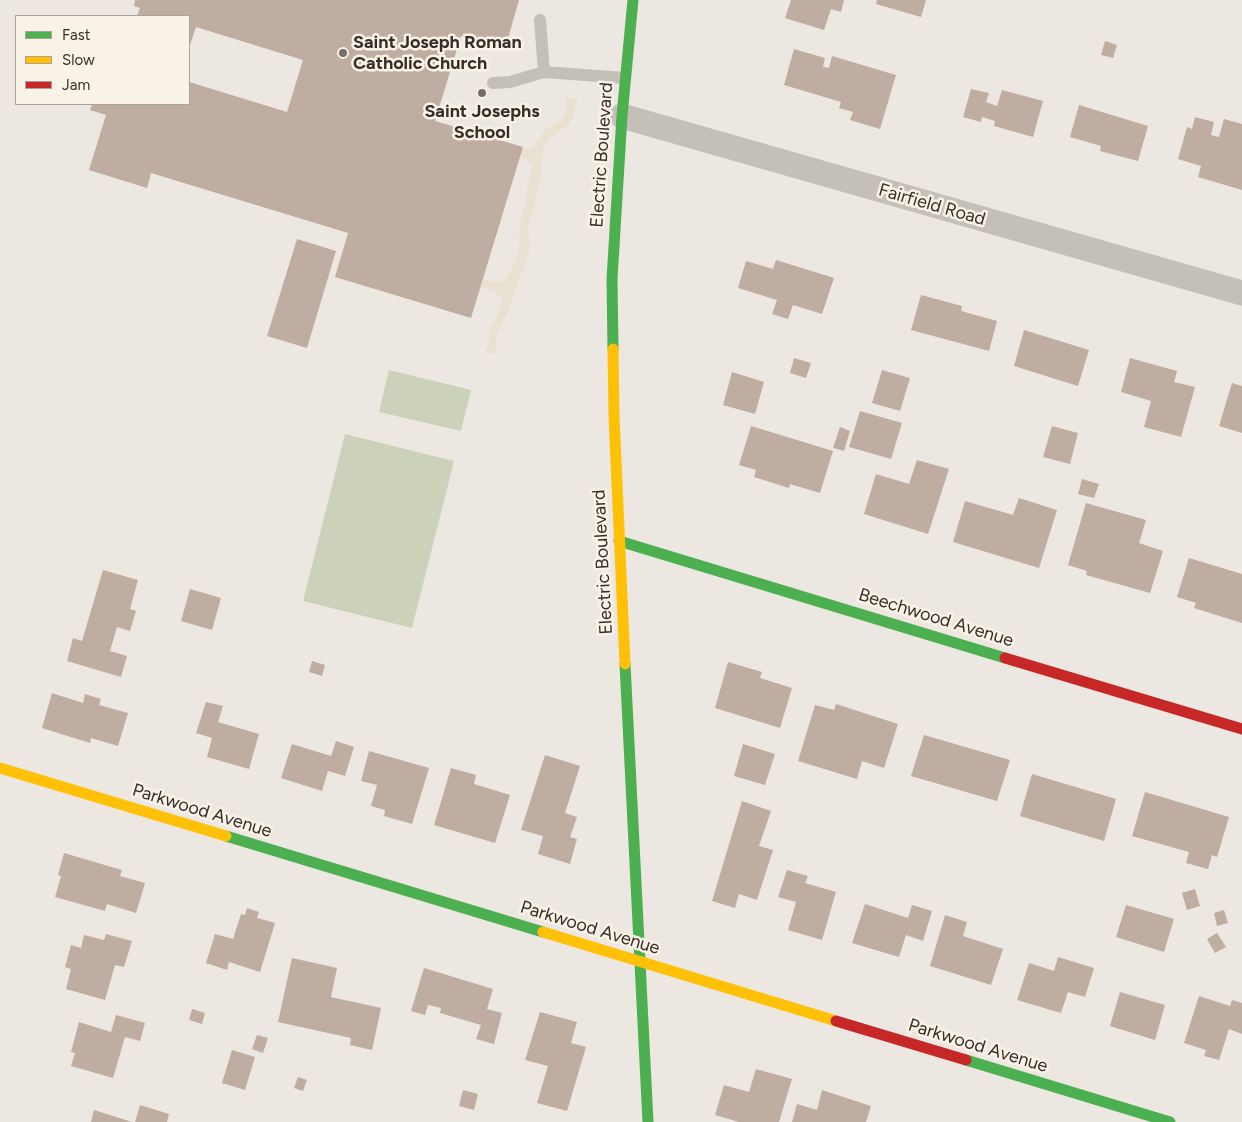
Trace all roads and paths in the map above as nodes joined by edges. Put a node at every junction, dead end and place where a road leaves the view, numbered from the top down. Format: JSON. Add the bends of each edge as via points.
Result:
{"nodes":[{"id":1,"x":633,"y":0,"type":"edge"},
{"id":2,"x":540,"y":20,"type":"dead end"},
{"id":3,"x":544,"y":72,"type":"junction"},
{"id":4,"x":625,"y":78,"type":"junction"},
{"id":5,"x":494,"y":84,"type":"dead end"},
{"id":6,"x":622,"y":116,"type":"junction"},
{"id":7,"x":1242,"y":293,"type":"edge"},
{"id":8,"x":619,"y":541,"type":"junction"},
{"id":9,"x":1242,"y":729,"type":"edge"},
{"id":10,"x":0,"y":768,"type":"edge"},
{"id":11,"x":641,"y":962,"type":"junction"},
{"id":12,"x":648,"y":1122,"type":"edge"},
{"id":13,"x":1170,"y":1122,"type":"edge"}],
"edges":[{"from":1,"to":4,"type":"street","name":"Electric Boulevard"},
{"from":2,"to":3,"type":"lane"},
{"from":3,"to":4,"type":"lane"},
{"from":3,"to":5,"type":"lane"},
{"from":4,"to":6,"type":"street","name":"Electric Boulevard"},
{"from":6,"to":7,"type":"street","name":"Fairfield Road"},
{"from":6,"to":8,"type":"street","name":"Electric Boulevard","via":[[612,279]]},
{"from":8,"to":9,"type":"street","name":"Beechwood Avenue"},
{"from":8,"to":11,"type":"street","name":"Electric Boulevard"},
{"from":10,"to":11,"type":"street","name":"Parkwood Avenue"},
{"from":11,"to":12,"type":"street","name":"Electric Boulevard"},
{"from":11,"to":13,"type":"street","name":"Parkwood Avenue"}]}
